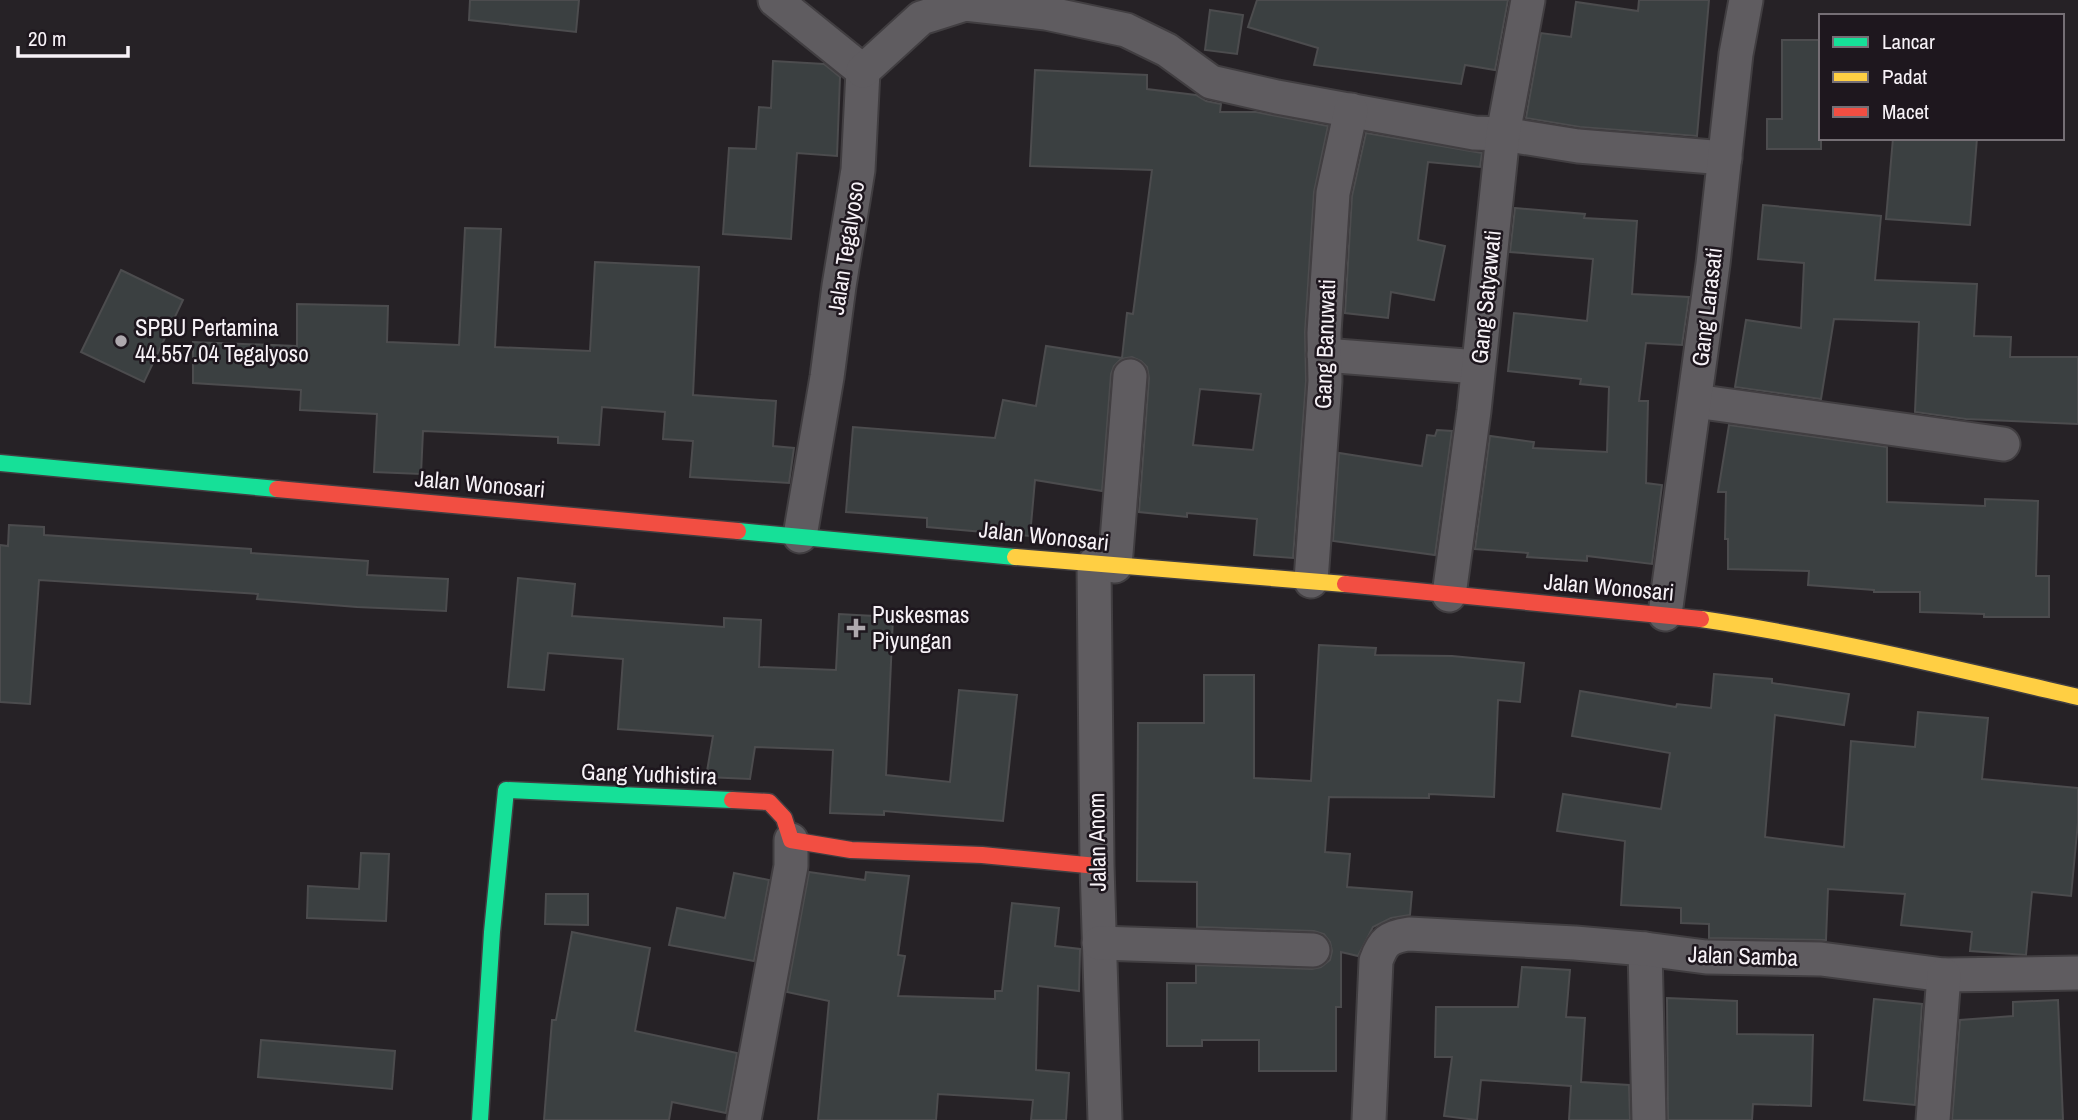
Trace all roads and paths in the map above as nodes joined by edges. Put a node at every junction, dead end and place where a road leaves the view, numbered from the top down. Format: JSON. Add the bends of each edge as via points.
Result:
{"nodes":[{"id":1,"x":775,"y":0,"type":"edge"},
{"id":2,"x":1528,"y":0,"type":"edge"},
{"id":3,"x":1746,"y":0,"type":"edge"},
{"id":4,"x":939,"y":6,"type":"edge"},
{"id":5,"x":863,"y":71,"type":"junction"},
{"id":6,"x":1351,"y":110,"type":"junction"},
{"id":7,"x":1503,"y":134,"type":"junction"},
{"id":8,"x":1725,"y":158,"type":"junction"},
{"id":9,"x":1324,"y":355,"type":"junction"},
{"id":10,"x":1478,"y":367,"type":"junction"},
{"id":11,"x":1130,"y":376,"type":"dead end"},
{"id":12,"x":1695,"y":401,"type":"junction"},
{"id":13,"x":2003,"y":444,"type":"dead end"},
{"id":14,"x":0,"y":463,"type":"edge"},
{"id":15,"x":800,"y":536,"type":"junction"},
{"id":16,"x":1105,"y":565,"type":"junction"},
{"id":17,"x":1311,"y":581,"type":"junction"},
{"id":18,"x":1449,"y":594,"type":"junction"},
{"id":19,"x":1665,"y":614,"type":"junction"},
{"id":20,"x":2078,"y":697,"type":"edge"},
{"id":21,"x":791,"y":840,"type":"junction"},
{"id":22,"x":1097,"y":866,"type":"junction"},
{"id":23,"x":1099,"y":943,"type":"junction"},
{"id":24,"x":1645,"y":949,"type":"junction"},
{"id":25,"x":1313,"y":950,"type":"dead end"},
{"id":26,"x":2078,"y":973,"type":"edge"},
{"id":27,"x":1944,"y":975,"type":"junction"},
{"id":28,"x":480,"y":1120,"type":"edge"},
{"id":29,"x":744,"y":1120,"type":"edge"},
{"id":30,"x":1105,"y":1120,"type":"edge"},
{"id":31,"x":1370,"y":1120,"type":"edge"},
{"id":32,"x":1649,"y":1120,"type":"edge"},
{"id":33,"x":1933,"y":1120,"type":"edge"}],
"edges":[{"from":1,"to":5,"type":"street"},
{"from":2,"to":7,"type":"street","name":"Gang Satyawati"},
{"from":3,"to":8,"type":"street","name":"Gang Larasati"},
{"from":4,"to":5,"type":"street"},
{"from":4,"to":6,"type":"street","via":[[965,4],[1046,13],[1126,30],[1167,50],[1210,82]]},
{"from":5,"to":15,"type":"street","name":"Jalan Tegalyoso","via":[[858,170]]},
{"from":6,"to":7,"type":"street","via":[[1474,133]]},
{"from":6,"to":9,"type":"street","name":"Gang Banuwati","via":[[1333,193]]},
{"from":7,"to":8,"type":"street","via":[[1578,146]]},
{"from":7,"to":10,"type":"street","name":"Gang Satyawati"},
{"from":8,"to":12,"type":"street","name":"Gang Larasati"},
{"from":9,"to":10,"type":"street"},
{"from":9,"to":17,"type":"street","name":"Gang Banuwati"},
{"from":10,"to":18,"type":"street","name":"Gang Satyawati"},
{"from":11,"to":16,"type":"street","name":"Jalan Anom"},
{"from":12,"to":13,"type":"street"},
{"from":12,"to":19,"type":"street","name":"Gang Larasati"},
{"from":14,"to":15,"type":"main road","name":"Jalan Wonosari"},
{"from":15,"to":16,"type":"main road","name":"Jalan Wonosari"},
{"from":16,"to":17,"type":"main road","name":"Jalan Wonosari"},
{"from":16,"to":22,"type":"street","name":"Jalan Anom"},
{"from":17,"to":18,"type":"main road","name":"Jalan Wonosari"},
{"from":18,"to":19,"type":"main road","name":"Jalan Wonosari"},
{"from":19,"to":20,"type":"main road","name":"Jalan Wonosari","via":[[1761,628]]},
{"from":21,"to":22,"type":"main road","via":[[851,850],[982,855]]},
{"from":21,"to":28,"type":"main road","name":"Gang Yudhistira","via":[[784,818],[769,802],[506,790]]},
{"from":21,"to":29,"type":"street","via":[[791,866]]},
{"from":22,"to":23,"type":"street","name":"Jalan Anom"},
{"from":23,"to":25,"type":"street"},
{"from":23,"to":30,"type":"street","name":"Jalan Anom"},
{"from":24,"to":27,"type":"street","name":"Jalan Samba","via":[[1706,957],[1821,959]]},
{"from":24,"to":31,"type":"street","name":"Jalan Samba","via":[[1409,934],[1391,937],[1376,961]]},
{"from":24,"to":32,"type":"street"},
{"from":26,"to":27,"type":"street","name":"Jalan Samba"},
{"from":27,"to":33,"type":"street"}]}
